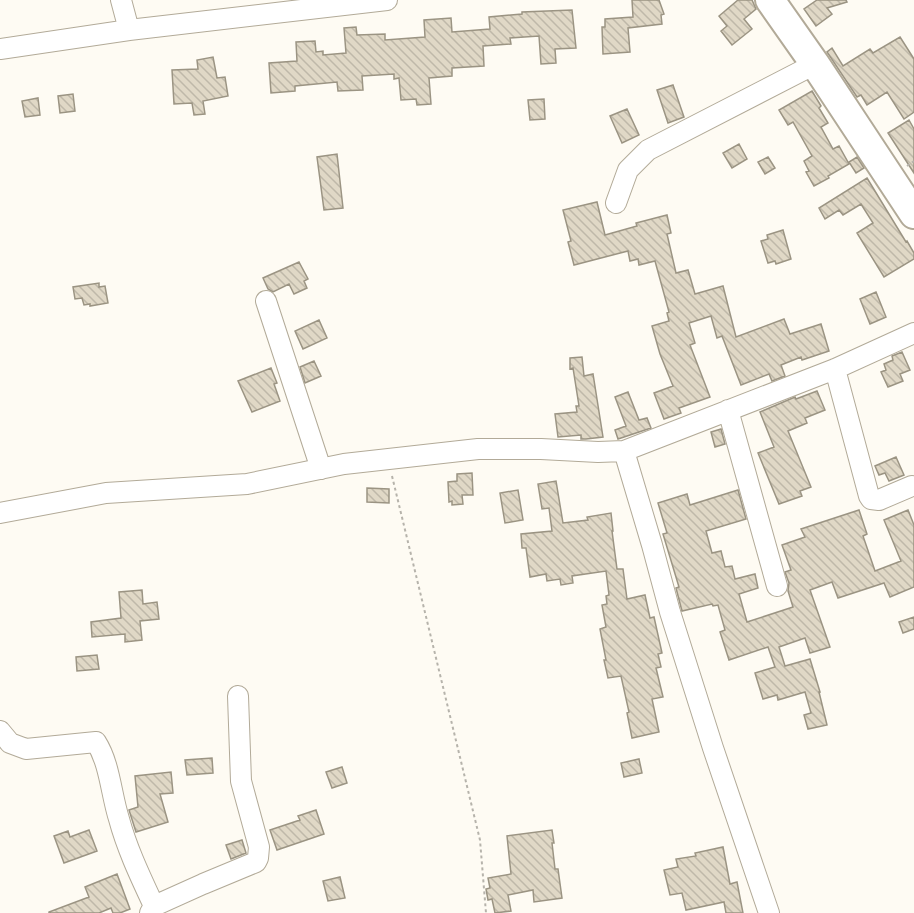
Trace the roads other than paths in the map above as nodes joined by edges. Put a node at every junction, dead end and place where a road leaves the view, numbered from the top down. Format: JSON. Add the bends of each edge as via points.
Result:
{"nodes":[{"id":1,"x":121,"y":0,"type":"edge"},
{"id":2,"x":387,"y":0,"type":"edge"},
{"id":3,"x":770,"y":0,"type":"edge"},
{"id":4,"x":129,"y":30,"type":"junction"},
{"id":5,"x":0,"y":49,"type":"edge"},
{"id":6,"x":815,"y":64,"type":"junction"},
{"id":7,"x":616,"y":202,"type":"dead end"},
{"id":8,"x":914,"y":214,"type":"edge"},
{"id":9,"x":267,"y":301,"type":"dead end"},
{"id":10,"x":914,"y":333,"type":"edge"},
{"id":11,"x":835,"y":369,"type":"junction"},
{"id":12,"x":728,"y":410,"type":"junction"},
{"id":13,"x":624,"y":451,"type":"junction"},
{"id":14,"x":321,"y":469,"type":"junction"},
{"id":15,"x":913,"y":487,"type":"edge"},
{"id":16,"x":0,"y":513,"type":"edge"},
{"id":17,"x":777,"y":586,"type":"dead end"},
{"id":18,"x":238,"y":696,"type":"dead end"},
{"id":19,"x":0,"y":731,"type":"edge"},
{"id":20,"x":152,"y":910,"type":"edge"},
{"id":21,"x":769,"y":913,"type":"edge"}],
"edges":[{"from":1,"to":4,"type":"street"},
{"from":2,"to":4,"type":"street"},
{"from":3,"to":6,"type":"highway"},
{"from":4,"to":5,"type":"street"},
{"from":6,"to":7,"type":"street","via":[[648,150],[628,170]]},
{"from":6,"to":8,"type":"highway"},
{"from":9,"to":14,"type":"street"},
{"from":10,"to":11,"type":"street"},
{"from":11,"to":12,"type":"street"},
{"from":11,"to":15,"type":"street","via":[[869,496],[879,500]]},
{"from":12,"to":13,"type":"street"},
{"from":12,"to":17,"type":"street"},
{"from":13,"to":14,"type":"street","via":[[478,449]]},
{"from":13,"to":21,"type":"street","via":[[670,612]]},
{"from":14,"to":16,"type":"street","via":[[247,484],[106,493]]},
{"from":18,"to":20,"type":"street","via":[[241,781],[259,847],[258,858]]},
{"from":19,"to":20,"type":"street","via":[[10,743],[26,750],[96,742],[102,752],[118,819]]}]}
